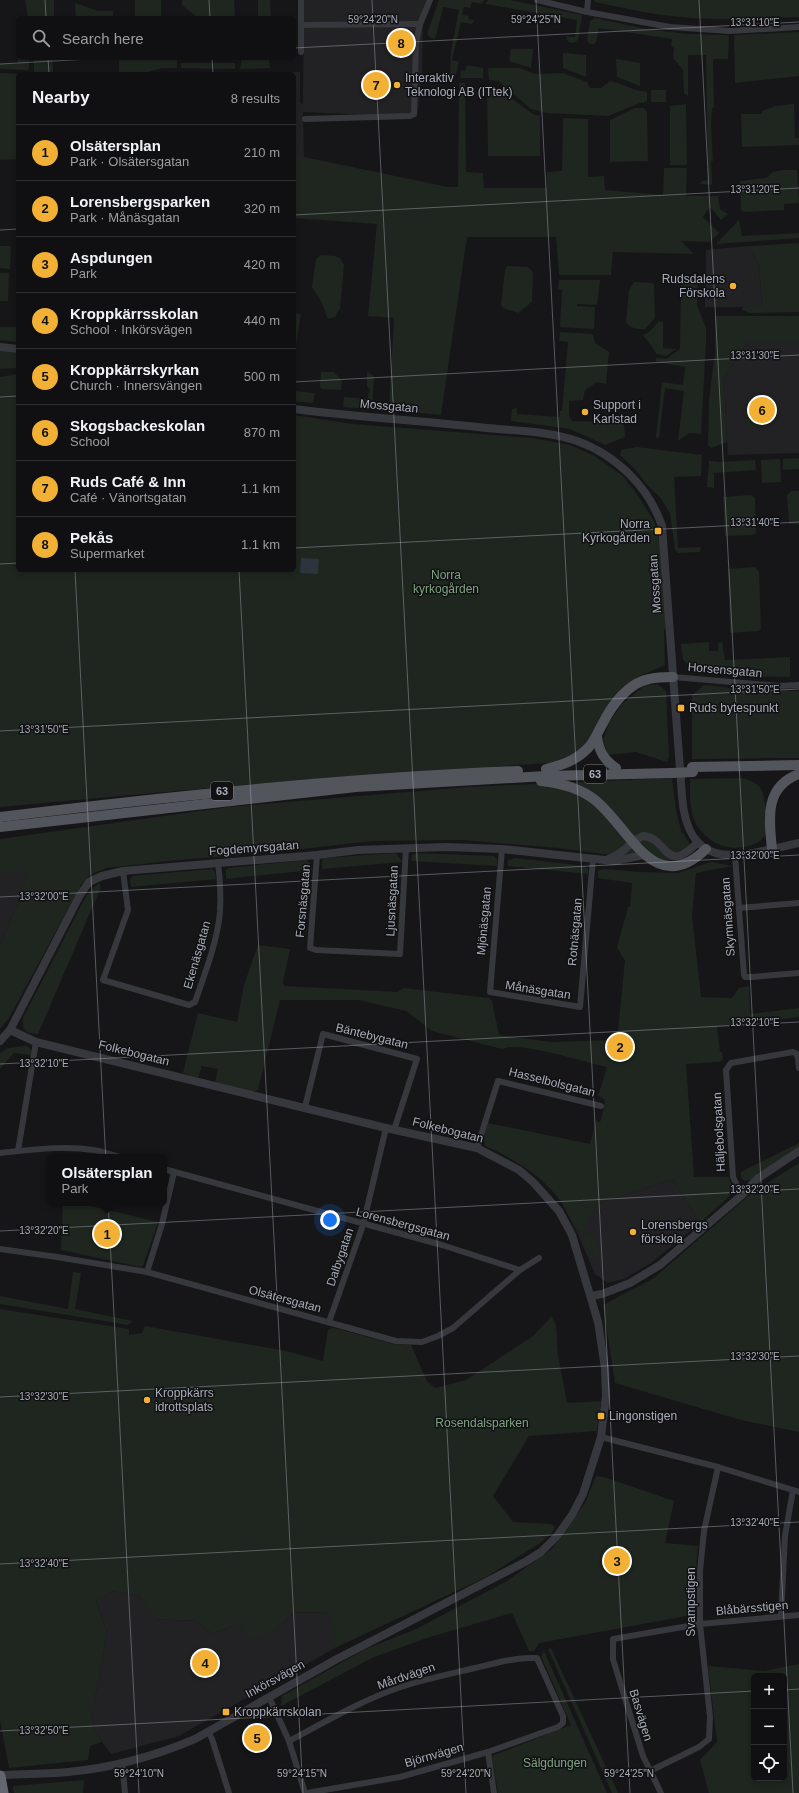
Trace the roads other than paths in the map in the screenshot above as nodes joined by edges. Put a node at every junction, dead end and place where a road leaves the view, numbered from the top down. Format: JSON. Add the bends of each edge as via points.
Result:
{"nodes":[{"id":1,"x":301,"y":0,"type":"edge"},
{"id":2,"x":430,"y":0,"type":"edge"},
{"id":3,"x":537,"y":0,"type":"edge"},
{"id":4,"x":588,"y":0,"type":"edge"},
{"id":5,"x":587,"y":12,"type":"junction"},
{"id":6,"x":420,"y":24,"type":"junction"},
{"id":7,"x":301,"y":25,"type":"junction"},
{"id":8,"x":799,"y":27,"type":"edge"},
{"id":9,"x":301,"y":52,"type":"dead end"},
{"id":10,"x":305,"y":119,"type":"dead end"},
{"id":11,"x":0,"y":347,"type":"edge"},
{"id":12,"x":16,"y":349,"type":"edge"},
{"id":13,"x":296,"y":410,"type":"edge"},
{"id":14,"x":673,"y":677,"type":"junction"},
{"id":15,"x":799,"y":685,"type":"edge"},
{"id":16,"x":597,"y":737,"type":"junction"},
{"id":17,"x":799,"y":765,"type":"edge"},
{"id":18,"x":616,"y":768,"type":"junction"},
{"id":19,"x":546,"y":769,"type":"junction"},
{"id":20,"x":672,"y":770,"type":"junction"},
{"id":21,"x":692,"y":770,"type":"junction"},
{"id":22,"x":799,"y":773,"type":"edge"},
{"id":23,"x":518,"y":777,"type":"junction"},
{"id":24,"x":0,"y":817,"type":"edge"},
{"id":25,"x":0,"y":827,"type":"edge"},
{"id":26,"x":633,"y":842,"type":"junction"},
{"id":27,"x":698,"y":842,"type":"junction"},
{"id":28,"x":799,"y":843,"type":"edge"},
{"id":29,"x":406,"y":848,"type":"junction"},
{"id":30,"x":502,"y":848,"type":"junction"},
{"id":31,"x":706,"y":849,"type":"junction"},
{"id":32,"x":772,"y":849,"type":"junction"},
{"id":33,"x":317,"y":855,"type":"junction"},
{"id":34,"x":644,"y":855,"type":"junction"},
{"id":35,"x":735,"y":856,"type":"junction"},
{"id":36,"x":592,"y":859,"type":"junction"},
{"id":37,"x":604,"y":860,"type":"junction"},
{"id":38,"x":218,"y":862,"type":"junction"},
{"id":39,"x":123,"y":872,"type":"junction"},
{"id":40,"x":799,"y":903,"type":"edge"},
{"id":41,"x":739,"y":908,"type":"junction"},
{"id":42,"x":310,"y":948,"type":"joint"},
{"id":43,"x":799,"y":973,"type":"edge"},
{"id":44,"x":493,"y":994,"type":"joint"},
{"id":45,"x":580,"y":1007,"type":"joint"},
{"id":46,"x":10,"y":1030,"type":"junction"},
{"id":47,"x":0,"y":1041,"type":"edge"},
{"id":48,"x":36,"y":1042,"type":"junction"},
{"id":49,"x":417,"y":1058,"type":"joint"},
{"id":50,"x":799,"y":1068,"type":"edge"},
{"id":51,"x":601,"y":1106,"type":"dead end"},
{"id":52,"x":305,"y":1107,"type":"junction"},
{"id":53,"x":390,"y":1129,"type":"junction"},
{"id":54,"x":477,"y":1148,"type":"junction"},
{"id":55,"x":18,"y":1151,"type":"junction"},
{"id":56,"x":799,"y":1151,"type":"edge"},
{"id":57,"x":0,"y":1153,"type":"edge"},
{"id":58,"x":109,"y":1154,"type":"edge"},
{"id":59,"x":167,"y":1170,"type":"edge"},
{"id":60,"x":174,"y":1172,"type":"junction"},
{"id":61,"x":742,"y":1195,"type":"junction"},
{"id":62,"x":167,"y":1202,"type":"edge"},
{"id":63,"x":166,"y":1206,"type":"edge"},
{"id":64,"x":363,"y":1225,"type":"junction"},
{"id":65,"x":0,"y":1249,"type":"edge"},
{"id":66,"x":539,"y":1258,"type":"dead end"},
{"id":67,"x":520,"y":1270,"type":"junction"},
{"id":68,"x":147,"y":1272,"type":"junction"},
{"id":69,"x":591,"y":1296,"type":"junction"},
{"id":70,"x":329,"y":1322,"type":"junction"},
{"id":71,"x":601,"y":1437,"type":"junction"},
{"id":72,"x":718,"y":1467,"type":"junction"},
{"id":73,"x":796,"y":1491,"type":"edge"},
{"id":74,"x":525,"y":1562,"type":"joint"},
{"id":75,"x":799,"y":1615,"type":"edge"},
{"id":76,"x":781,"y":1616,"type":"junction"},
{"id":77,"x":700,"y":1624,"type":"junction"},
{"id":78,"x":613,"y":1639,"type":"joint"},
{"id":79,"x":269,"y":1697,"type":"junction"},
{"id":80,"x":563,"y":1723,"type":"joint"},
{"id":81,"x":208,"y":1731,"type":"junction"},
{"id":82,"x":289,"y":1741,"type":"junction"},
{"id":83,"x":488,"y":1752,"type":"junction"},
{"id":84,"x":122,"y":1763,"type":"junction"},
{"id":85,"x":650,"y":1771,"type":"junction"},
{"id":86,"x":0,"y":1775,"type":"edge"},
{"id":87,"x":3,"y":1793,"type":"edge"},
{"id":88,"x":125,"y":1793,"type":"edge"},
{"id":89,"x":229,"y":1793,"type":"edge"},
{"id":90,"x":306,"y":1793,"type":"edge"},
{"id":91,"x":494,"y":1793,"type":"edge"},
{"id":92,"x":661,"y":1793,"type":"edge"}],
"edges":[{"from":1,"to":7,"type":"street"},
{"from":2,"to":6,"type":"street"},
{"from":3,"to":5,"type":"street"},
{"from":4,"to":5,"type":"street"},
{"from":5,"to":8,"type":"street","via":[[670,27],[730,30]]},
{"from":6,"to":7,"type":"street"},
{"from":6,"to":10,"type":"street","via":[[415,56],[414,114]]},
{"from":7,"to":9,"type":"street"},
{"from":11,"to":12,"type":"street"},
{"from":13,"to":14,"type":"street","name":"Mossgatan","via":[[435,422],[554,436],[578,442],[606,455],[620,465],[642,489],[658,514],[662,526]]},
{"from":14,"to":15,"type":"street","name":"Horsensgatan","via":[[779,686]]},
{"from":14,"to":16,"type":"main road","via":[[648,679],[629,689],[608,714]]},
{"from":14,"to":27,"type":"street","name":"Mossgatan","via":[[684,816],[689,831]]},
{"from":16,"to":18,"type":"main road","via":[[601,754]]},
{"from":16,"to":19,"type":"main road","via":[[570,762]]},
{"from":17,"to":21,"type":"main road","number":"63"},
{"from":18,"to":19,"type":"main road","number":"63"},
{"from":18,"to":20,"type":"main road","number":"63"},
{"from":19,"to":24,"type":"main road","number":"63","via":[[233,790]]},
{"from":20,"to":21,"type":"main road","number":"63"},
{"from":20,"to":23,"type":"main road","number":"63"},
{"from":21,"to":22,"type":"main road","number":"63"},
{"from":22,"to":32,"type":"main road","via":[[784,782],[771,803]]},
{"from":23,"to":25,"type":"main road","number":"63","via":[[356,787]]},
{"from":23,"to":26,"type":"main road","via":[[560,784],[589,796],[610,814]]},
{"from":26,"to":27,"type":"street","name":"Fogdemyrsgatan","via":[[647,836],[655,840],[665,852],[675,856],[685,854]]},
{"from":26,"to":34,"type":"main road"},
{"from":26,"to":37,"type":"street","name":"Fogdemyrsgatan","via":[[621,854]]},
{"from":27,"to":31,"type":"street","name":"Mossgatan"},
{"from":28,"to":32,"type":"street"},
{"from":29,"to":30,"type":"street","name":"Fogdemyrsgatan"},
{"from":29,"to":33,"type":"street","name":"Fogdemyrsgatan"},
{"from":29,"to":42,"type":"street","name":"Ljusnäsgatan","via":[[400,954]]},
{"from":30,"to":36,"type":"street","name":"Fogdemyrsgatan"},
{"from":30,"to":44,"type":"street","name":"Mjönäsgatan","via":[[489,990]]},
{"from":31,"to":34,"type":"main road","via":[[691,862],[675,866],[656,863]]},
{"from":31,"to":35,"type":"street","via":[[716,854]]},
{"from":32,"to":35,"type":"street"},
{"from":33,"to":38,"type":"street","name":"Fogdemyrsgatan"},
{"from":33,"to":42,"type":"street","name":"Forsnäsgatan"},
{"from":34,"to":37,"type":"street","name":"Fogdemyrsgatan"},
{"from":35,"to":41,"type":"street","name":"Skymnäsgatan"},
{"from":36,"to":37,"type":"street","name":"Fogdemyrsgatan"},
{"from":36,"to":45,"type":"street","name":"Rotnäsgatan"},
{"from":38,"to":39,"type":"street","name":"Fogdemyrsgatan"},
{"from":38,"to":39,"type":"street","name":"Ekenäsgatan","via":[[221,887],[216,935],[197,995],[193,1004],[189,1005],[103,980],[128,910]]},
{"from":39,"to":46,"type":"street","name":"Fogdemyrsgatan","via":[[102,876],[89,882]]},
{"from":40,"to":41,"type":"street"},
{"from":41,"to":43,"type":"street","name":"Skymnäsgatan","via":[[745,977]]},
{"from":44,"to":45,"type":"street","name":"Månäsgatan"},
{"from":46,"to":47,"type":"street","name":"Fogdemyrsgatan"},
{"from":46,"to":48,"type":"street","name":"Folkebogatan"},
{"from":48,"to":52,"type":"street","name":"Folkebogatan"},
{"from":48,"to":55,"type":"street"},
{"from":49,"to":52,"type":"street","name":"Bäntebygatan","via":[[323,1034]]},
{"from":49,"to":53,"type":"street","name":"Dalbygatan"},
{"from":50,"to":61,"type":"street","name":"Häljebolsgatan","via":[[796,1053],[731,1063],[726,1070],[733,1177]]},
{"from":51,"to":54,"type":"street","name":"Hasselbolsgatan","via":[[498,1081]]},
{"from":52,"to":53,"type":"street","name":"Folkebogatan"},
{"from":53,"to":54,"type":"street","name":"Folkebogatan"},
{"from":53,"to":64,"type":"street","name":"Dalbygatan"},
{"from":54,"to":69,"type":"street","name":"Folkebogatan","via":[[519,1170],[559,1211],[572,1235]]},
{"from":55,"to":57,"type":"street"},
{"from":55,"to":58,"type":"street","via":[[78,1148]]},
{"from":56,"to":61,"type":"street","via":[[757,1179]]},
{"from":59,"to":60,"type":"street","name":"Lorensbergsgatan"},
{"from":60,"to":62,"type":"street"},
{"from":60,"to":64,"type":"street","name":"Lorensbergsgatan"},
{"from":61,"to":69,"type":"street","via":[[660,1265],[630,1283]]},
{"from":63,"to":68,"type":"street"},
{"from":64,"to":67,"type":"street","name":"Lorensbergsgatan"},
{"from":64,"to":70,"type":"street","name":"Dalbygatan"},
{"from":65,"to":68,"type":"street","name":"Olsätersgatan"},
{"from":66,"to":67,"type":"street","name":"Olsätersgatan"},
{"from":67,"to":70,"type":"street","name":"Olsätersgatan","via":[[453,1328],[422,1342],[396,1341]]},
{"from":68,"to":70,"type":"street","name":"Olsätersgatan"},
{"from":69,"to":71,"type":"street","name":"Folkebogatan","via":[[605,1368],[606,1396]]},
{"from":71,"to":72,"type":"street"},
{"from":71,"to":74,"type":"street","name":"Folkebogatan","via":[[588,1480],[572,1515],[546,1547]]},
{"from":72,"to":73,"type":"street"},
{"from":72,"to":77,"type":"street","name":"Svampstigen","via":[[704,1531],[700,1571]]},
{"from":73,"to":76,"type":"street","via":[[785,1536]]},
{"from":74,"to":79,"type":"street","name":"Inkörsvägen"},
{"from":75,"to":76,"type":"street","name":"Blåbärsstigen"},
{"from":76,"to":77,"type":"street","name":"Blåbärsstigen"},
{"from":77,"to":78,"type":"street","name":"Blåbärsstigen"},
{"from":77,"to":85,"type":"street","name":"Svampstigen","via":[[710,1717],[709,1739],[699,1747]]},
{"from":78,"to":85,"type":"street","name":"Basvägen","via":[[613,1658]]},
{"from":79,"to":81,"type":"street","name":"Inkörsvägen"},
{"from":79,"to":82,"type":"street"},
{"from":80,"to":82,"type":"street","name":"Mårdvägen","via":[[563,1716],[537,1658],[527,1658],[504,1661],[400,1687]]},
{"from":80,"to":83,"type":"street","name":"Björnvägen"},
{"from":81,"to":84,"type":"street","name":"Inkörsvägen","via":[[169,1749]]},
{"from":81,"to":89,"type":"street"},
{"from":82,"to":90,"type":"street"},
{"from":83,"to":90,"type":"street","name":"Björnvägen","via":[[400,1776]]},
{"from":83,"to":91,"type":"street"},
{"from":84,"to":86,"type":"street","name":"Inkörsvägen","via":[[68,1772]]},
{"from":84,"to":88,"type":"street"},
{"from":85,"to":92,"type":"street","name":"Basvägen"},
{"from":86,"to":87,"type":"highway"}]}
